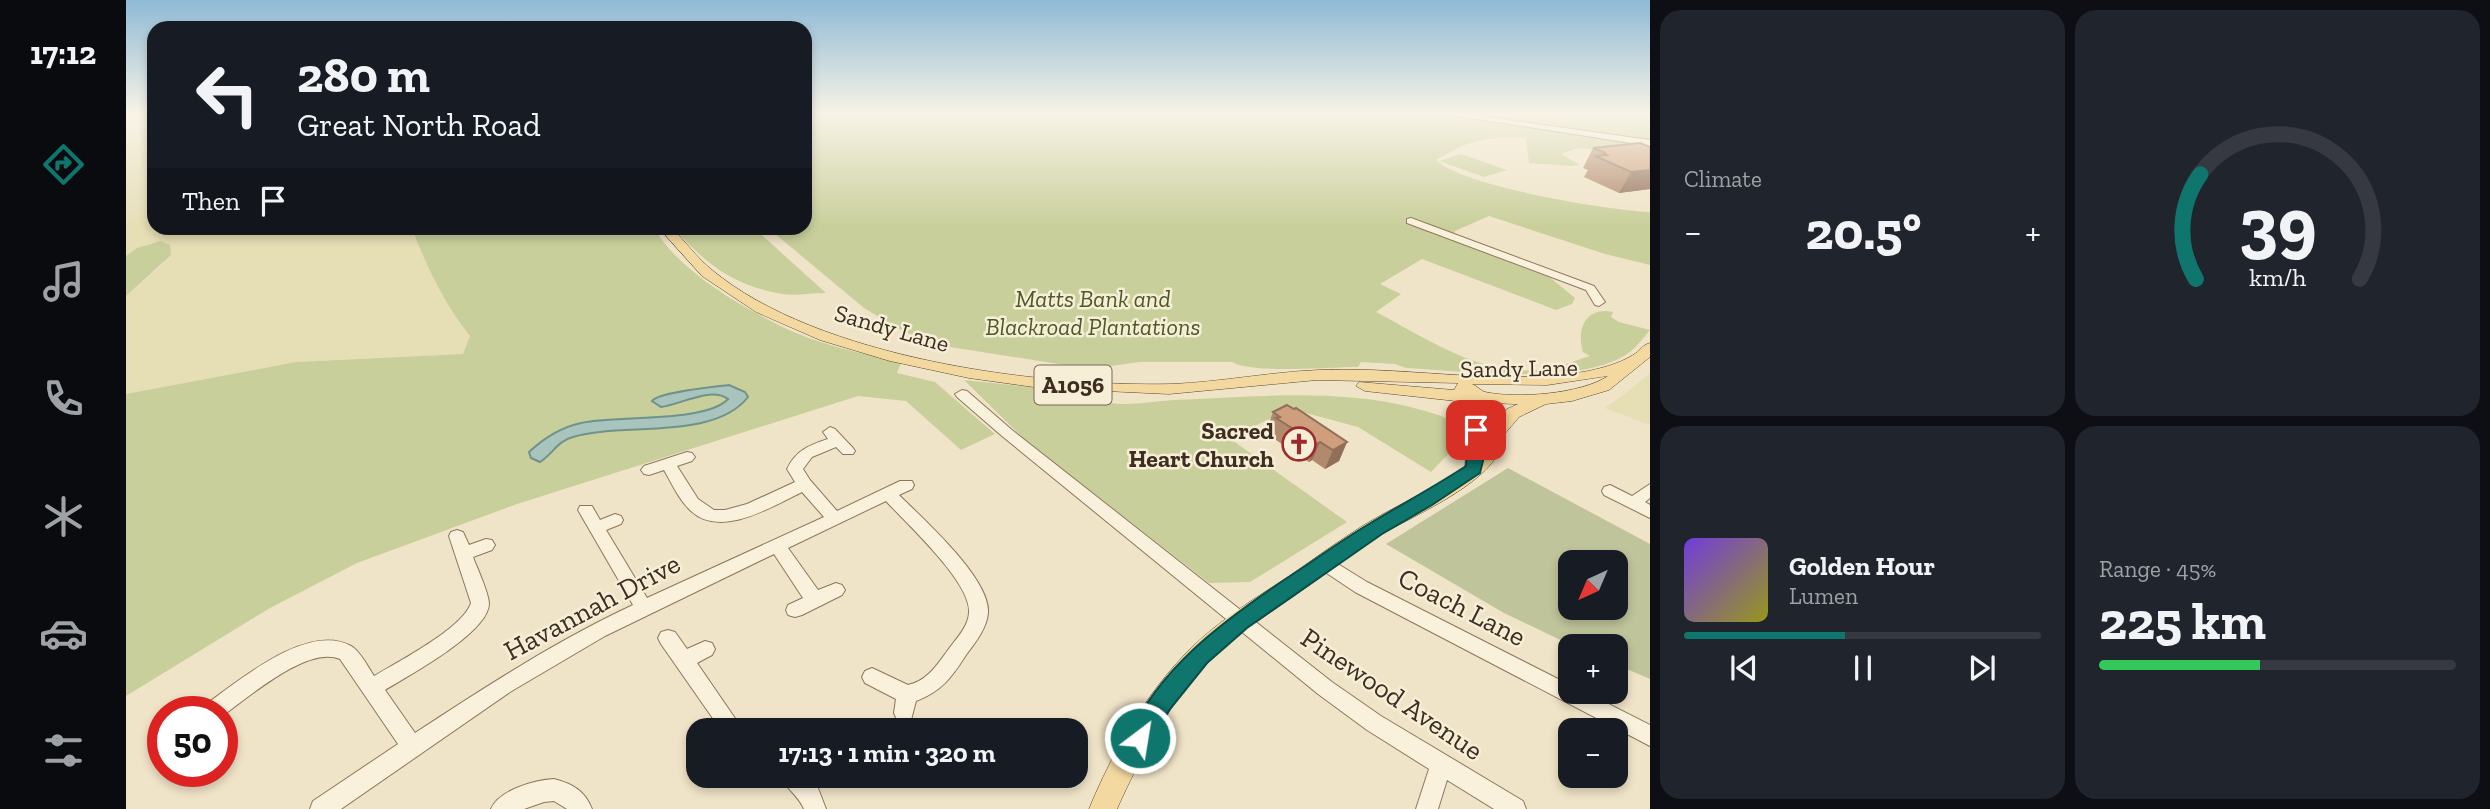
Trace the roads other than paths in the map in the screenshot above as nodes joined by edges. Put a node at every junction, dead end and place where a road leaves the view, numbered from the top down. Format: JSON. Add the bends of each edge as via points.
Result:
{"nodes":[{"id":1,"x":1411,"y":221,"type":"dead end"},
{"id":2,"x":671,"y":235,"type":"edge"},
{"id":3,"x":1599,"y":302,"type":"dead end"},
{"id":4,"x":1644,"y":354,"type":"edge"},
{"id":5,"x":1601,"y":373,"type":"junction"},
{"id":6,"x":1354,"y":375,"type":"junction"},
{"id":7,"x":1224,"y":386,"type":"junction"},
{"id":8,"x":1413,"y":390,"type":"junction"},
{"id":9,"x":1469,"y":392,"type":"junction"},
{"id":10,"x":962,"y":394,"type":"dead end"},
{"id":11,"x":1550,"y":397,"type":"junction"},
{"id":12,"x":1485,"y":433,"type":"junction"},
{"id":13,"x":839,"y":441,"type":"dead end"},
{"id":14,"x":687,"y":457,"type":"dead end"},
{"id":15,"x":668,"y":464,"type":"junction"},
{"id":16,"x":649,"y":470,"type":"dead end"},
{"id":17,"x":804,"y":484,"type":"junction"},
{"id":18,"x":906,"y":485,"type":"dead end"},
{"id":19,"x":1650,"y":489,"type":"edge"},
{"id":20,"x":1610,"y":491,"type":"dead end"},
{"id":21,"x":887,"y":493,"type":"junction"},
{"id":22,"x":1633,"y":503,"type":"junction"},
{"id":23,"x":586,"y":510,"type":"dead end"},
{"id":24,"x":1650,"y":512,"type":"edge"},
{"id":25,"x":834,"y":518,"type":"junction"},
{"id":26,"x":615,"y":520,"type":"dead end"},
{"id":27,"x":596,"y":528,"type":"junction"},
{"id":28,"x":486,"y":545,"type":"dead end"},
{"id":29,"x":777,"y":545,"type":"junction"},
{"id":30,"x":1325,"y":563,"type":"junction"},
{"id":31,"x":836,"y":590,"type":"dead end"},
{"id":32,"x":815,"y":600,"type":"junction"},
{"id":33,"x":643,"y":607,"type":"junction"},
{"id":34,"x":795,"y":610,"type":"dead end"},
{"id":35,"x":1240,"y":622,"type":"junction"},
{"id":36,"x":668,"y":638,"type":"dead end"},
{"id":37,"x":705,"y":649,"type":"dead end"},
{"id":38,"x":684,"y":661,"type":"junction"},
{"id":39,"x":872,"y":677,"type":"dead end"},
{"id":40,"x":371,"y":688,"type":"junction"},
{"id":41,"x":236,"y":696,"type":"edge"},
{"id":42,"x":724,"y":718,"type":"edge"},
{"id":43,"x":1650,"y":736,"type":"edge"},
{"id":44,"x":412,"y":748,"type":"junction"},
{"id":45,"x":1441,"y":765,"type":"junction"},
{"id":46,"x":805,"y":788,"type":"edge"},
{"id":47,"x":321,"y":809,"type":"edge"},
{"id":48,"x":502,"y":809,"type":"edge"},
{"id":49,"x":581,"y":809,"type":"edge"},
{"id":50,"x":815,"y":809,"type":"edge"},
{"id":51,"x":1103,"y":809,"type":"edge"},
{"id":52,"x":1427,"y":809,"type":"edge"},
{"id":53,"x":1515,"y":809,"type":"edge"}],
"edges":[{"from":1,"to":3,"type":"street","via":[[1590,288]]},
{"from":2,"to":7,"type":"main road","name":"Sandy Lane","number":"A1056","via":[[692,260],[731,289],[796,323],[864,348],[1005,380],[1130,388]]},
{"from":4,"to":5,"type":"main road","name":"Sandy Lane","number":"A1056"},
{"from":4,"to":11,"type":"main road","name":"Sandy Lane","number":"A1056","via":[[1598,389]]},
{"from":5,"to":6,"type":"main road","name":"Sandy Lane","number":"A1056","via":[[1538,381]]},
{"from":5,"to":9,"type":"main road","via":[[1555,387]]},
{"from":6,"to":7,"type":"main road","name":"Sandy Lane","number":"A1056","via":[[1297,376]]},
{"from":6,"to":9,"type":"main road"},
{"from":7,"to":8,"type":"main road","name":"Sandy Lane","number":"A1056","via":[[1335,384]]},
{"from":8,"to":9,"type":"main road","name":"Sandy Lane","number":"A1056"},
{"from":8,"to":12,"type":"main road","via":[[1451,406]]},
{"from":9,"to":11,"type":"main road","name":"Sandy Lane","number":"A1056"},
{"from":9,"to":12,"type":"main road"},
{"from":10,"to":35,"type":"street"},
{"from":11,"to":12,"type":"main road","via":[[1513,412]]},
{"from":12,"to":30,"type":"main road","via":[[1491,451],[1474,468]]},
{"from":13,"to":17,"type":"street","via":[[799,459],[795,469]]},
{"from":14,"to":15,"type":"street"},
{"from":15,"to":16,"type":"street"},
{"from":15,"to":17,"type":"street","via":[[698,509],[711,516],[737,514]]},
{"from":17,"to":25,"type":"street"},
{"from":18,"to":21,"type":"street","name":"Havannah Drive"},
{"from":19,"to":22,"type":"street"},
{"from":20,"to":22,"type":"street"},
{"from":21,"to":25,"type":"street","name":"Havannah Drive"},
{"from":21,"to":39,"type":"street","via":[[972,584],[979,608],[976,622],[940,678],[906,703]]},
{"from":22,"to":24,"type":"street"},
{"from":23,"to":27,"type":"street"},
{"from":25,"to":29,"type":"street","name":"Havannah Drive"},
{"from":26,"to":27,"type":"street"},
{"from":27,"to":33,"type":"street"},
{"from":28,"to":40,"type":"street","via":[[459,545],[480,603],[478,615],[463,630]]},
{"from":29,"to":32,"type":"street"},
{"from":29,"to":33,"type":"street","name":"Havannah Drive"},
{"from":30,"to":35,"type":"main road"},
{"from":30,"to":43,"type":"street","name":"Coach Lane","via":[[1361,587]]},
{"from":31,"to":32,"type":"street"},
{"from":32,"to":34,"type":"street"},
{"from":33,"to":44,"type":"street","name":"Havannah Drive","via":[[558,653]]},
{"from":35,"to":45,"type":"street","name":"Pinewood Avenue","via":[[1374,723]]},
{"from":35,"to":51,"type":"main road","via":[[1199,656],[1161,702]]},
{"from":36,"to":38,"type":"street"},
{"from":37,"to":38,"type":"street"},
{"from":38,"to":42,"type":"street"},
{"from":40,"to":41,"type":"street","via":[[344,649],[322,646],[299,655]]},
{"from":40,"to":44,"type":"street"},
{"from":44,"to":47,"type":"street","name":"Havannah Drive"},
{"from":45,"to":52,"type":"street"},
{"from":45,"to":53,"type":"street","name":"Pinewood Avenue"},
{"from":46,"to":50,"type":"street"},
{"from":48,"to":49,"type":"street","via":[[526,795],[551,789],[572,797]]}]}
